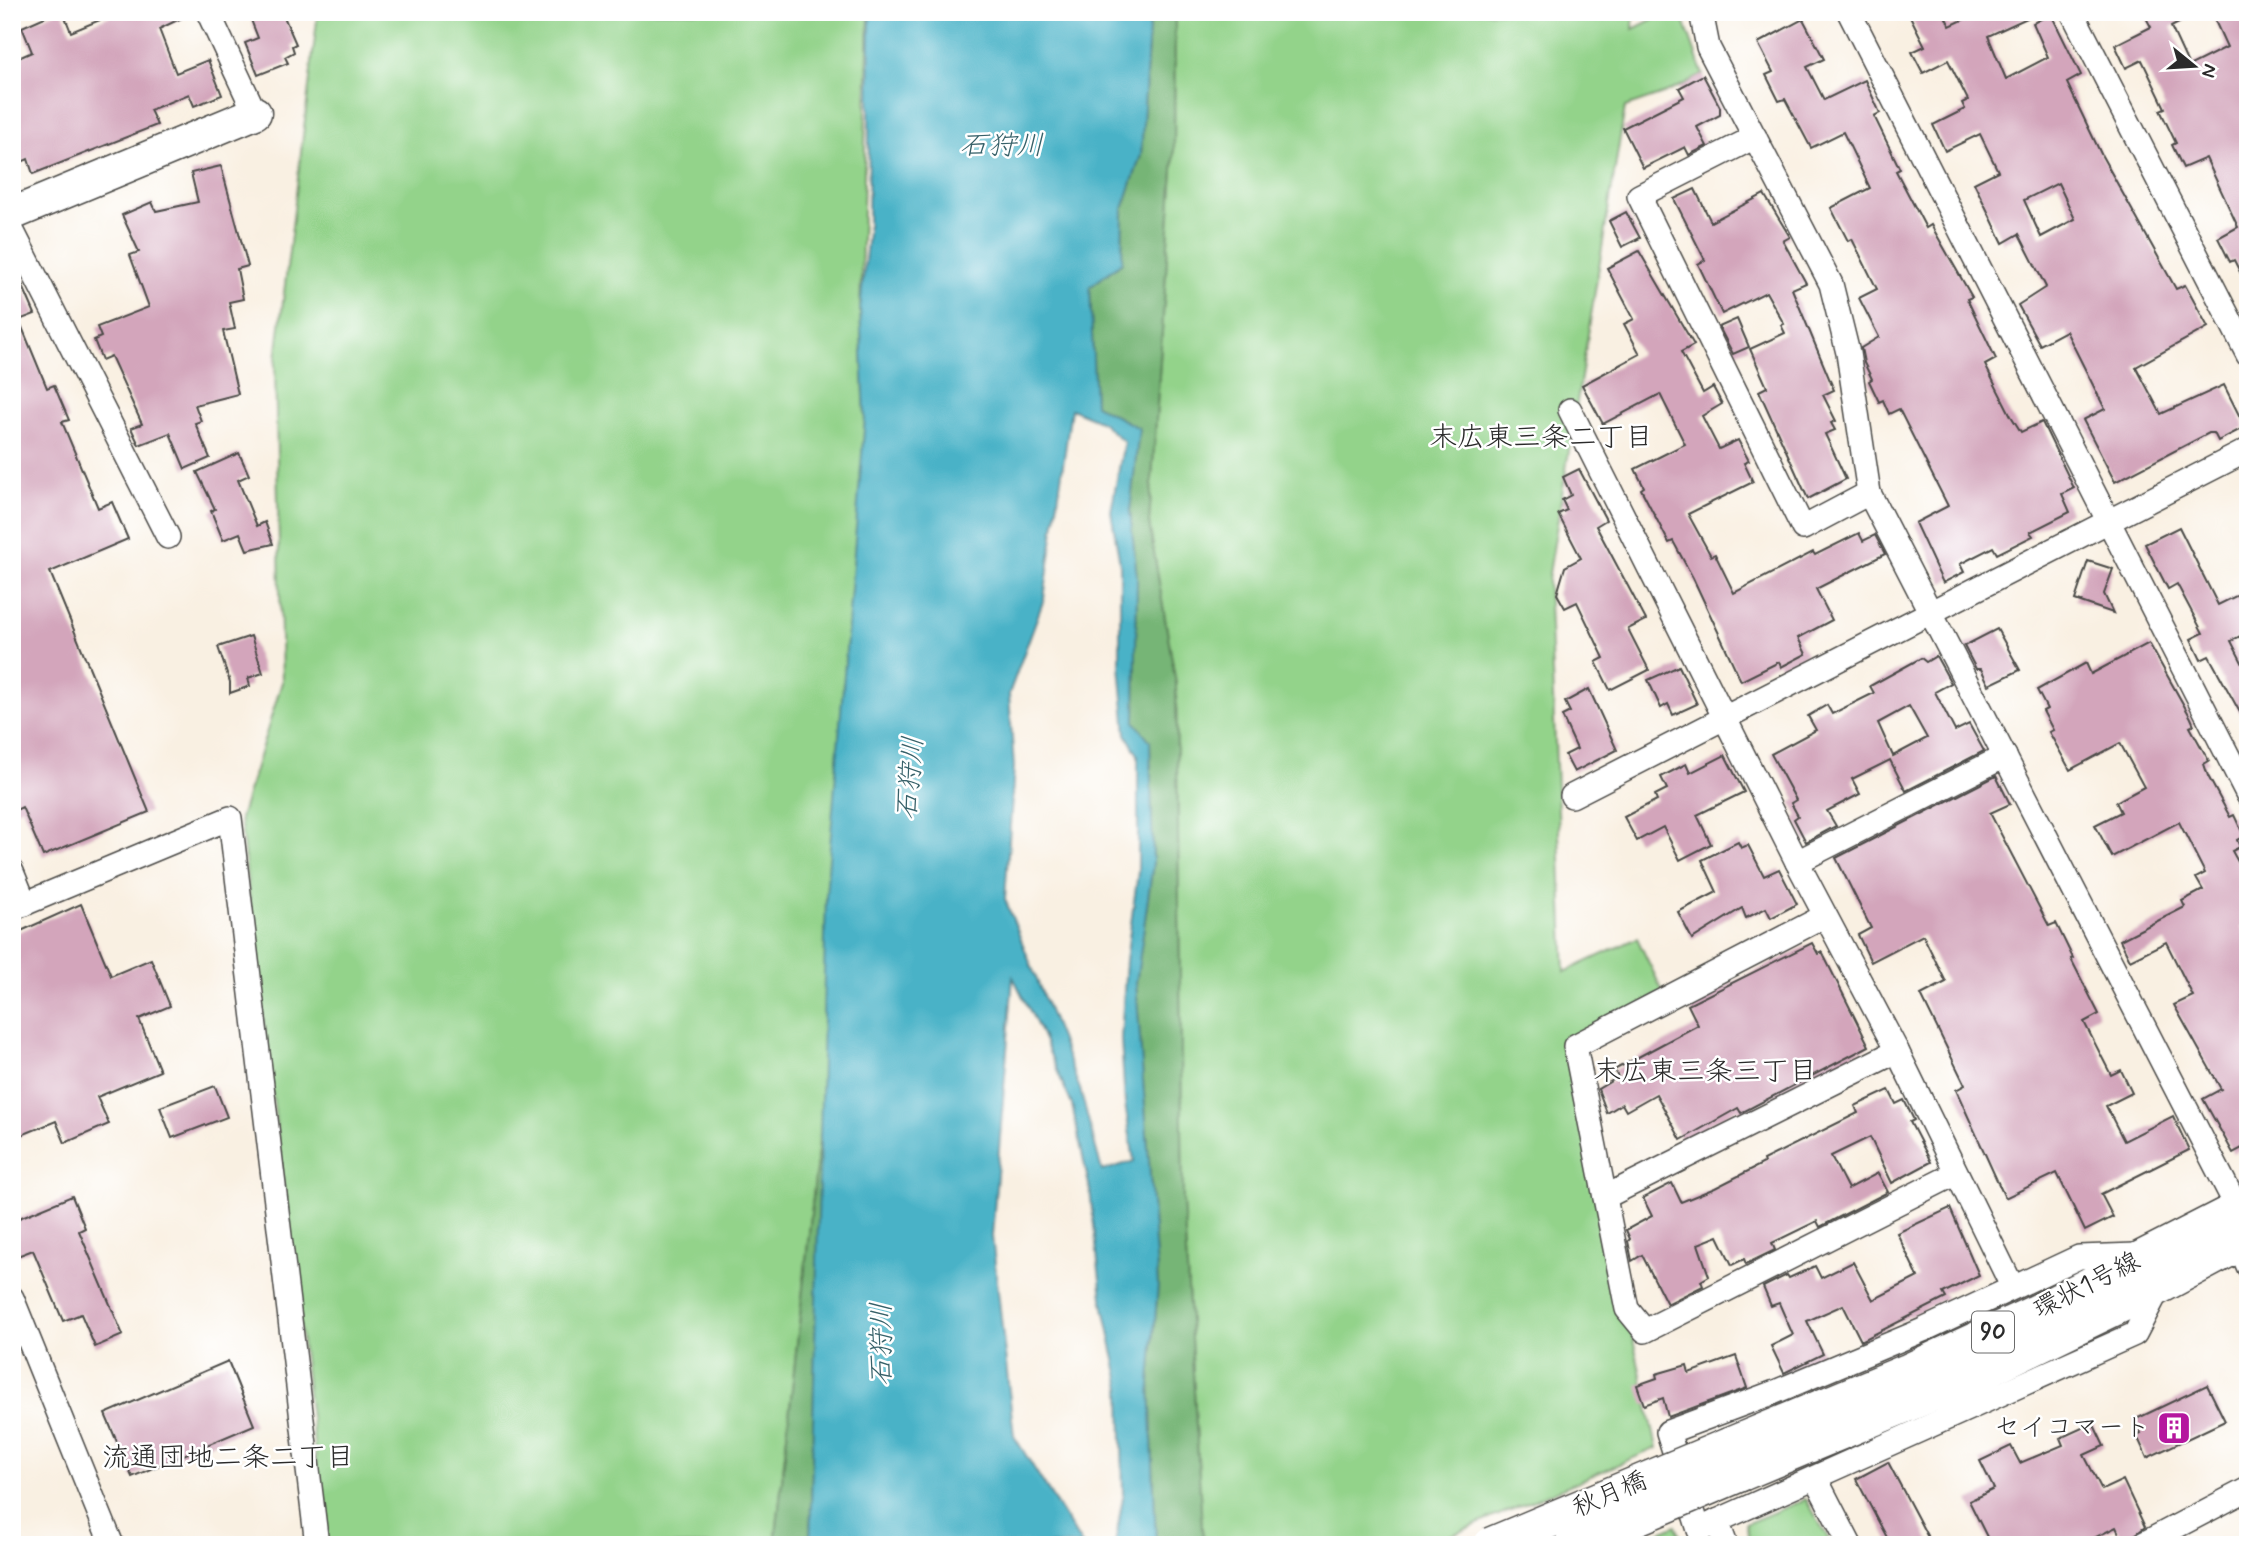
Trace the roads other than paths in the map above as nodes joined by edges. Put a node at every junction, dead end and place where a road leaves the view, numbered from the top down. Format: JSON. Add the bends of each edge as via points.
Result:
{"nodes":[{"id":1,"x":208,"y":12,"type":"edge"},
{"id":2,"x":1701,"y":12,"type":"edge"},
{"id":3,"x":1849,"y":12,"type":"edge"},
{"id":4,"x":2072,"y":12,"type":"edge"},
{"id":5,"x":254,"y":113,"type":"joint"},
{"id":6,"x":1755,"y":137,"type":"junction"},
{"id":7,"x":12,"y":214,"type":"edge"},
{"id":8,"x":12,"y":230,"type":"edge"},
{"id":9,"x":2248,"y":355,"type":"edge"},
{"id":10,"x":1570,"y":410,"type":"dead end"},
{"id":11,"x":2248,"y":450,"type":"edge"},
{"id":12,"x":1869,"y":493,"type":"junction"},
{"id":13,"x":2109,"y":521,"type":"junction"},
{"id":14,"x":168,"y":537,"type":"dead end"},
{"id":15,"x":1933,"y":613,"type":"junction"},
{"id":16,"x":1723,"y":716,"type":"junction"},
{"id":17,"x":2005,"y":756,"type":"junction"},
{"id":18,"x":2248,"y":795,"type":"edge"},
{"id":19,"x":1572,"y":796,"type":"dead end"},
{"id":20,"x":1797,"y":862,"type":"junction"},
{"id":21,"x":12,"y":872,"type":"edge"},
{"id":22,"x":19,"y":906,"type":"edge"},
{"id":23,"x":1825,"y":916,"type":"junction"},
{"id":24,"x":1897,"y":1051,"type":"junction"},
{"id":25,"x":1955,"y":1174,"type":"junction"},
{"id":26,"x":1605,"y":1197,"type":"junction"},
{"id":27,"x":2244,"y":1232,"type":"edge"},
{"id":28,"x":2155,"y":1270,"type":"junction"},
{"id":29,"x":2012,"y":1286,"type":"junction"},
{"id":30,"x":15,"y":1312,"type":"edge"},
{"id":31,"x":1736,"y":1459,"type":"junction"},
{"id":32,"x":1816,"y":1479,"type":"junction"},
{"id":33,"x":2248,"y":1489,"type":"edge"},
{"id":34,"x":1717,"y":1521,"type":"junction"},
{"id":35,"x":112,"y":1545,"type":"edge"},
{"id":36,"x":317,"y":1545,"type":"edge"},
{"id":37,"x":1491,"y":1545,"type":"edge"},
{"id":38,"x":1572,"y":1545,"type":"edge"},
{"id":39,"x":1726,"y":1545,"type":"edge"},
{"id":40,"x":1850,"y":1545,"type":"edge"},
{"id":41,"x":2141,"y":1545,"type":"edge"}],
"edges":[{"from":1,"to":5,"type":"street"},
{"from":2,"to":6,"type":"street","via":[[1708,47]]},
{"from":3,"to":13,"type":"street"},
{"from":4,"to":9,"type":"street"},
{"from":5,"to":7,"type":"street"},
{"from":6,"to":12,"type":"street","via":[[1831,284],[1848,353]]},
{"from":6,"to":12,"type":"street","via":[[1639,196],[1803,528]]},
{"from":8,"to":14,"type":"street"},
{"from":10,"to":16,"type":"street"},
{"from":11,"to":13,"type":"street"},
{"from":12,"to":15,"type":"street"},
{"from":13,"to":15,"type":"street"},
{"from":13,"to":18,"type":"street"},
{"from":15,"to":16,"type":"street"},
{"from":15,"to":17,"type":"street"},
{"from":16,"to":19,"type":"street"},
{"from":16,"to":20,"type":"street"},
{"from":17,"to":20,"type":"street"},
{"from":17,"to":27,"type":"street"},
{"from":20,"to":23,"type":"street"},
{"from":21,"to":22,"type":"street"},
{"from":22,"to":36,"type":"street","via":[[230,818]]},
{"from":23,"to":24,"type":"street"},
{"from":23,"to":26,"type":"street","via":[[1575,1046]]},
{"from":24,"to":25,"type":"street"},
{"from":24,"to":26,"type":"street"},
{"from":25,"to":26,"type":"street","via":[[1645,1331],[1627,1309]]},
{"from":25,"to":29,"type":"street"},
{"from":27,"to":28,"type":"main road","name":"環状1号線","number":"90"},
{"from":28,"to":29,"type":"street","via":[[2080,1257]]},
{"from":28,"to":31,"type":"main road","name":"環状1号線","number":"90","via":[[2035,1313]]},
{"from":28,"to":32,"type":"street","via":[[2135,1334]]},
{"from":29,"to":34,"type":"street","via":[[1861,1356],[1668,1432],[1699,1531]]},
{"from":30,"to":35,"type":"street"},
{"from":31,"to":37,"type":"main road","name":"秋月橋","number":"90","bridge":true},
{"from":31,"to":38,"type":"main road","name":"秋月橋","number":"90","bridge":true},
{"from":32,"to":34,"type":"street"},
{"from":32,"to":40,"type":"street"},
{"from":33,"to":41,"type":"street"},
{"from":34,"to":39,"type":"street"}]}
